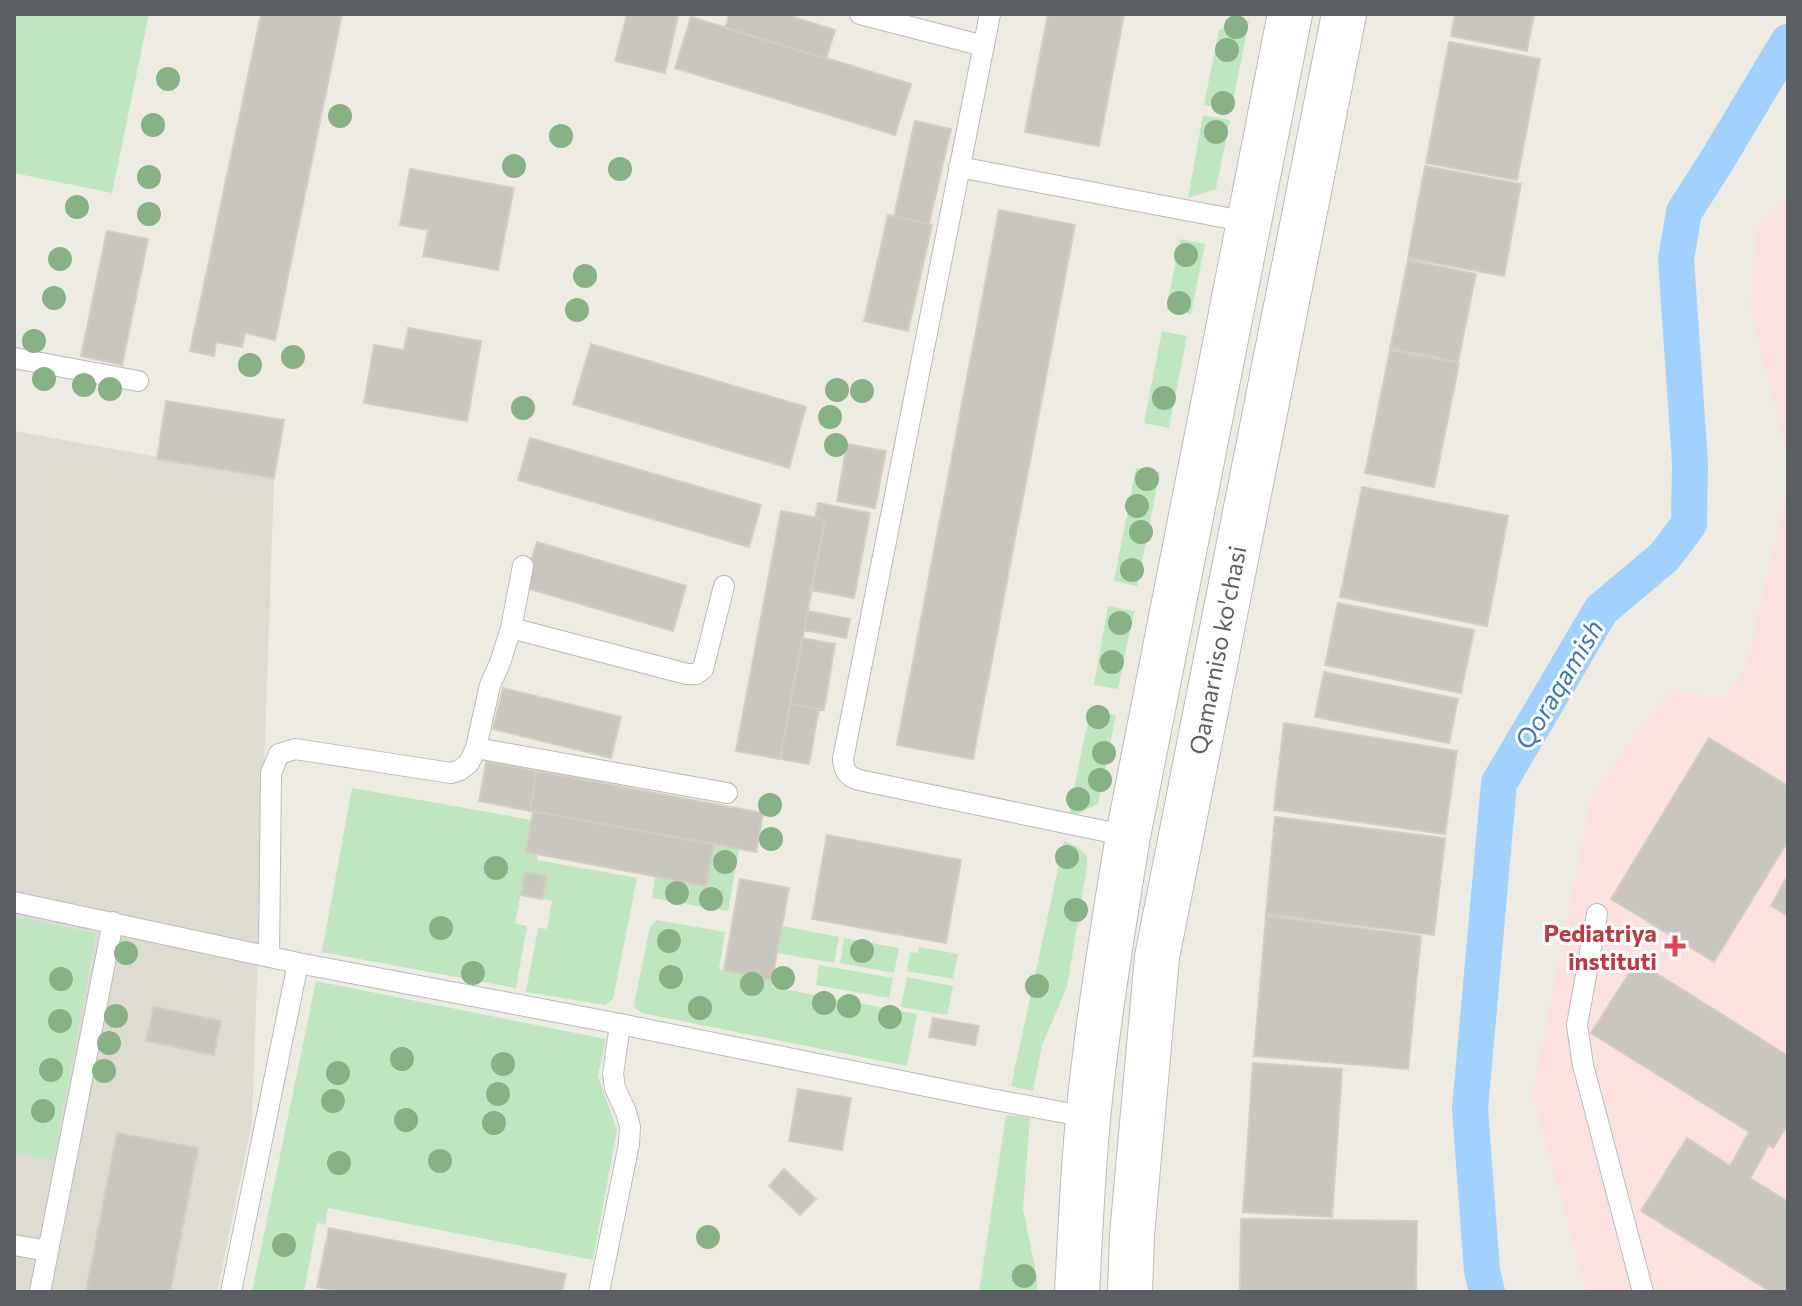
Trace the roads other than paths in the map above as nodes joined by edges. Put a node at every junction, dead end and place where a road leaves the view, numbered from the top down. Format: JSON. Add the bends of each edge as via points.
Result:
{"nodes":[{"id":1,"x":860,"y":14,"type":"edge"},
{"id":2,"x":990,"y":14,"type":"edge"},
{"id":3,"x":1290,"y":14,"type":"edge"},
{"id":4,"x":1344,"y":14,"type":"edge"},
{"id":5,"x":984,"y":46,"type":"junction"},
{"id":6,"x":959,"y":167,"type":"junction"},
{"id":7,"x":1248,"y":222,"type":"junction"},
{"id":8,"x":14,"y":358,"type":"edge"},
{"id":9,"x":138,"y":381,"type":"dead end"},
{"id":10,"x":523,"y":566,"type":"dead end"},
{"id":11,"x":724,"y":586,"type":"dead end"},
{"id":12,"x":511,"y":628,"type":"junction"},
{"id":13,"x":476,"y":748,"type":"junction"},
{"id":14,"x":727,"y":793,"type":"dead end"},
{"id":15,"x":1128,"y":836,"type":"junction"},
{"id":16,"x":14,"y":902,"type":"edge"},
{"id":17,"x":1597,"y":914,"type":"dead end"},
{"id":18,"x":113,"y":922,"type":"junction"},
{"id":19,"x":269,"y":957,"type":"junction"},
{"id":20,"x":298,"y":963,"type":"junction"},
{"id":21,"x":620,"y":1024,"type":"junction"},
{"id":22,"x":1088,"y":1117,"type":"junction"},
{"id":23,"x":14,"y":1245,"type":"edge"},
{"id":24,"x":48,"y":1251,"type":"junction"},
{"id":25,"x":40,"y":1292,"type":"edge"},
{"id":26,"x":231,"y":1292,"type":"edge"},
{"id":27,"x":599,"y":1292,"type":"edge"},
{"id":28,"x":1077,"y":1292,"type":"edge"},
{"id":29,"x":1130,"y":1292,"type":"edge"},
{"id":30,"x":1643,"y":1292,"type":"edge"}],
"edges":[{"from":1,"to":5,"type":"lane"},
{"from":2,"to":5,"type":"lane"},
{"from":3,"to":7,"type":"main road"},
{"from":4,"to":29,"type":"main road","name":"Qamarniso ko'chasi","via":[[1157,957]]},
{"from":5,"to":6,"type":"lane"},
{"from":6,"to":7,"type":"lane"},
{"from":6,"to":15,"type":"lane","via":[[844,770],[859,780]]},
{"from":7,"to":15,"type":"main road"},
{"from":8,"to":9,"type":"lane"},
{"from":10,"to":12,"type":"lane"},
{"from":11,"to":12,"type":"lane","via":[[703,669],[696,674]]},
{"from":12,"to":13,"type":"lane","via":[[490,685]]},
{"from":13,"to":14,"type":"lane"},
{"from":13,"to":19,"type":"lane","via":[[469,763],[451,773],[295,749],[279,754],[271,773]]},
{"from":15,"to":22,"type":"main road"},
{"from":16,"to":18,"type":"lane"},
{"from":17,"to":30,"type":"lane","via":[[1577,1025]]},
{"from":18,"to":19,"type":"lane"},
{"from":18,"to":24,"type":"lane"},
{"from":19,"to":20,"type":"lane"},
{"from":20,"to":21,"type":"lane"},
{"from":20,"to":26,"type":"lane"},
{"from":21,"to":22,"type":"lane"},
{"from":21,"to":27,"type":"lane","via":[[613,1074],[630,1127],[629,1144]]},
{"from":22,"to":28,"type":"main road"},
{"from":23,"to":24,"type":"lane"},
{"from":24,"to":25,"type":"lane"}]}
